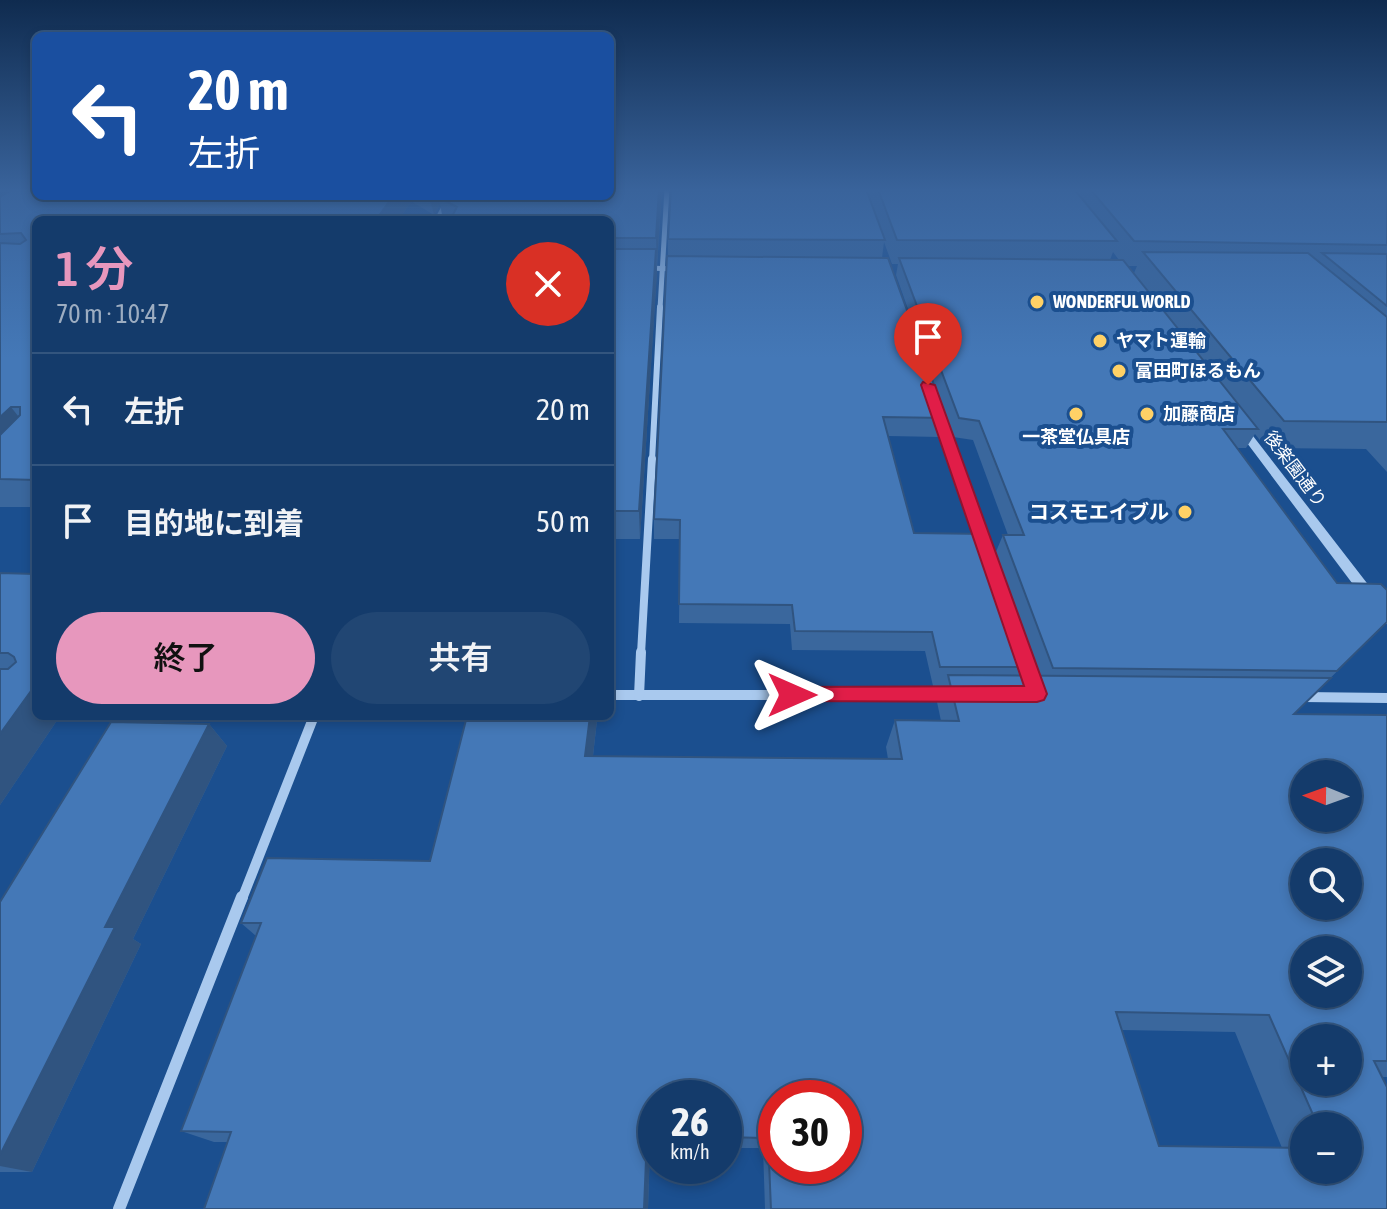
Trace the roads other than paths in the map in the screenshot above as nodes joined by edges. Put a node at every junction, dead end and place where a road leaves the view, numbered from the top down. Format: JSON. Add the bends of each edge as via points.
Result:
{"nodes":[{"id":1,"x":665,"y":245,"type":"edge"},
{"id":2,"x":637,"y":268,"type":"edge"},
{"id":3,"x":664,"y":269,"type":"junction"},
{"id":4,"x":679,"y":269,"type":"edge"},
{"id":5,"x":939,"y":415,"type":"edge"},
{"id":6,"x":1235,"y":420,"type":"edge"},
{"id":7,"x":985,"y":547,"type":"edge"},
{"id":8,"x":1387,"y":619,"type":"edge"},
{"id":9,"x":614,"y":695,"type":"edge"},
{"id":10,"x":957,"y":695,"type":"edge"},
{"id":11,"x":639,"y":696,"type":"junction"},
{"id":12,"x":1292,"y":697,"type":"edge"},
{"id":13,"x":1387,"y":698,"type":"edge"},
{"id":14,"x":312,"y":720,"type":"edge"},
{"id":15,"x":119,"y":1209,"type":"edge"}],
"edges":[{"from":1,"to":3,"type":"street"},
{"from":2,"to":3,"type":"street"},
{"from":3,"to":4,"type":"street"},
{"from":3,"to":11,"type":"street"},
{"from":5,"to":7,"type":"street"},
{"from":6,"to":8,"type":"street","name":"後楽園通り"},
{"from":9,"to":11,"type":"street"},
{"from":10,"to":11,"type":"street"},
{"from":12,"to":13,"type":"street"},
{"from":14,"to":15,"type":"street"}]}
